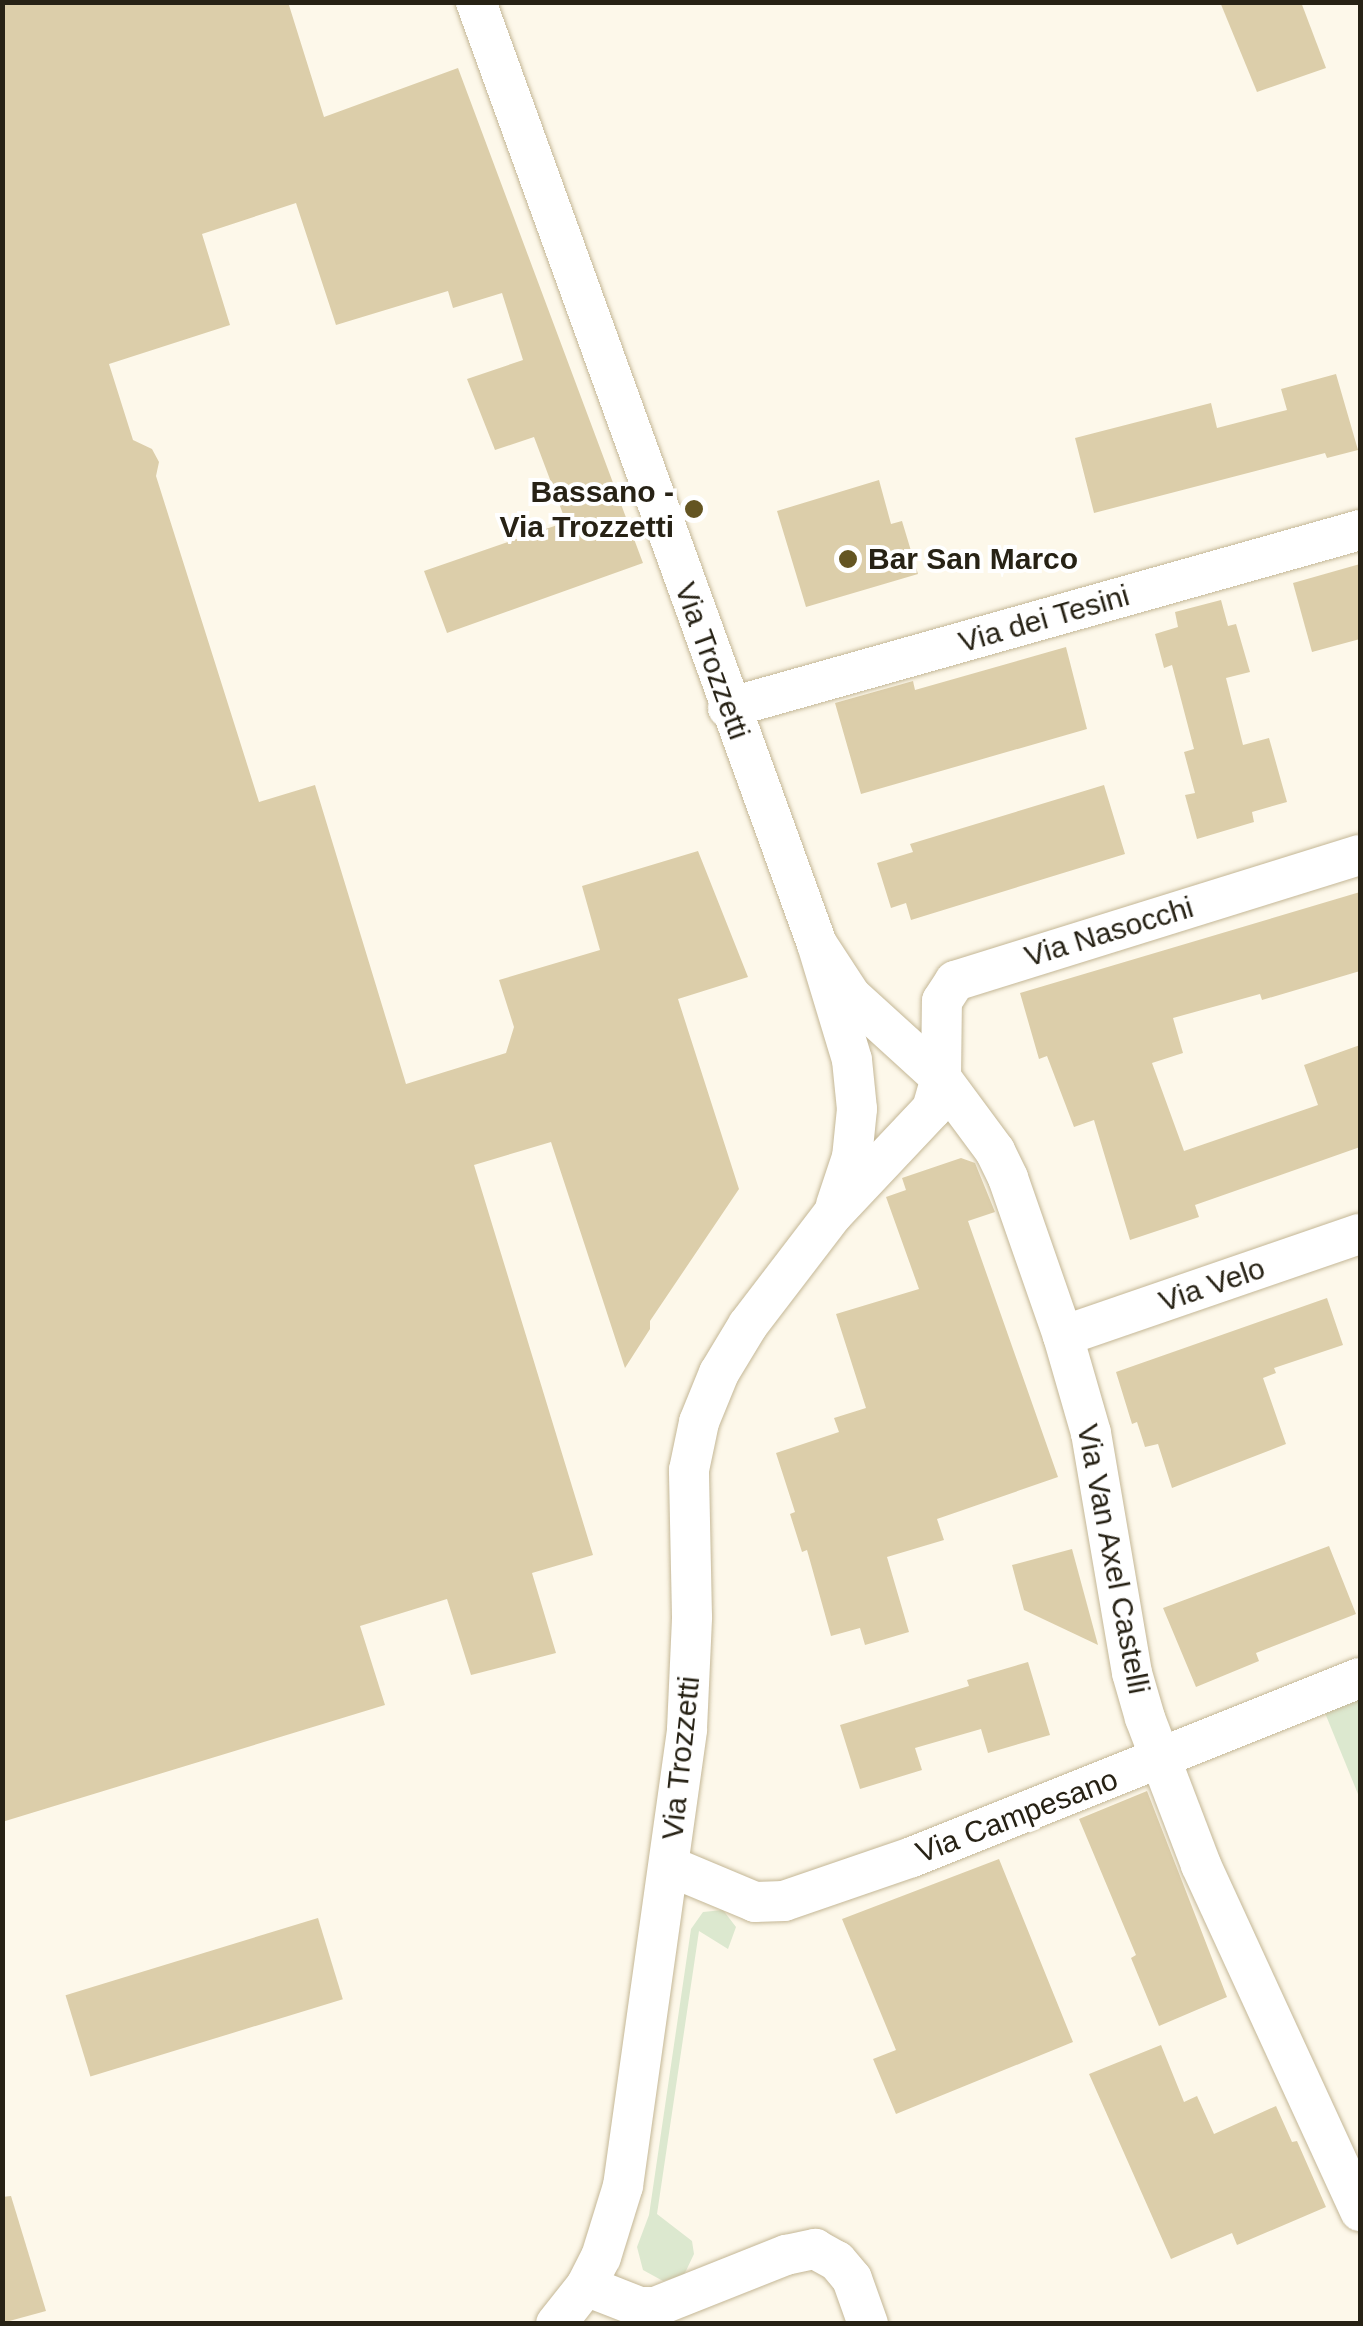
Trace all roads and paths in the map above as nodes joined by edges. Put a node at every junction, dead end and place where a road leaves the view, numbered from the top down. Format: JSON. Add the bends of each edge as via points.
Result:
{"nodes":[{"id":1,"x":476,"y":2,"type":"edge"},
{"id":2,"x":1360,"y":530,"type":"edge"},
{"id":3,"x":728,"y":708,"type":"junction"},
{"id":4,"x":1360,"y":855,"type":"edge"},
{"id":5,"x":817,"y":944,"type":"junction"},
{"id":6,"x":941,"y":1078,"type":"junction"},
{"id":7,"x":833,"y":1214,"type":"junction"},
{"id":8,"x":1360,"y":1234,"type":"edge"},
{"id":9,"x":1064,"y":1336,"type":"junction"},
{"id":10,"x":1360,"y":1678,"type":"edge"},
{"id":11,"x":1161,"y":1760,"type":"junction"},
{"id":12,"x":669,"y":1866,"type":"junction"},
{"id":13,"x":1360,"y":2211,"type":"edge"},
{"id":14,"x":586,"y":2286,"type":"junction"},
{"id":15,"x":556,"y":2324,"type":"edge"},
{"id":16,"x":868,"y":2324,"type":"edge"}],
"edges":[{"from":1,"to":3,"type":"street","name":"Via Trozzetti"},
{"from":2,"to":3,"type":"street","name":"Via dei Tesini"},
{"from":3,"to":5,"type":"street","name":"Via Trozzetti"},
{"from":4,"to":6,"type":"street","name":"Via Nasocchi","via":[[955,981],[942,1001]]},
{"from":5,"to":6,"type":"street","name":"Via Van Axel Castelli","via":[[852,996]]},
{"from":5,"to":7,"type":"street","name":"Via Trozzetti","via":[[852,1060],[857,1109],[852,1157]]},
{"from":6,"to":7,"type":"street","name":"Via Trozzetti","via":[[932,1109]]},
{"from":6,"to":9,"type":"street","name":"Via Van Axel Castelli","via":[[1002,1164]]},
{"from":7,"to":12,"type":"street","name":"Via Trozzetti","via":[[748,1325],[698,1422],[690,1470],[688,1711]]},
{"from":8,"to":9,"type":"street","name":"Via Velo"},
{"from":9,"to":11,"type":"street","name":"Via Van Axel Castelli","via":[[1101,1481],[1132,1673]]},
{"from":10,"to":11,"type":"street","name":"Via Campesano"},
{"from":11,"to":12,"type":"street","name":"Via Campesano","via":[[784,1901],[755,1902]]},
{"from":11,"to":13,"type":"street","name":"Via Van Axel Castelli","via":[[1201,1866]]},
{"from":12,"to":14,"type":"street","name":"Via Trozzetti","via":[[623,2186]]},
{"from":14,"to":15,"type":"street","name":"Via Trozzetti"},
{"from":14,"to":16,"type":"street","via":[[640,2307],[655,2306],[815,2249],[852,2279]]}]}
